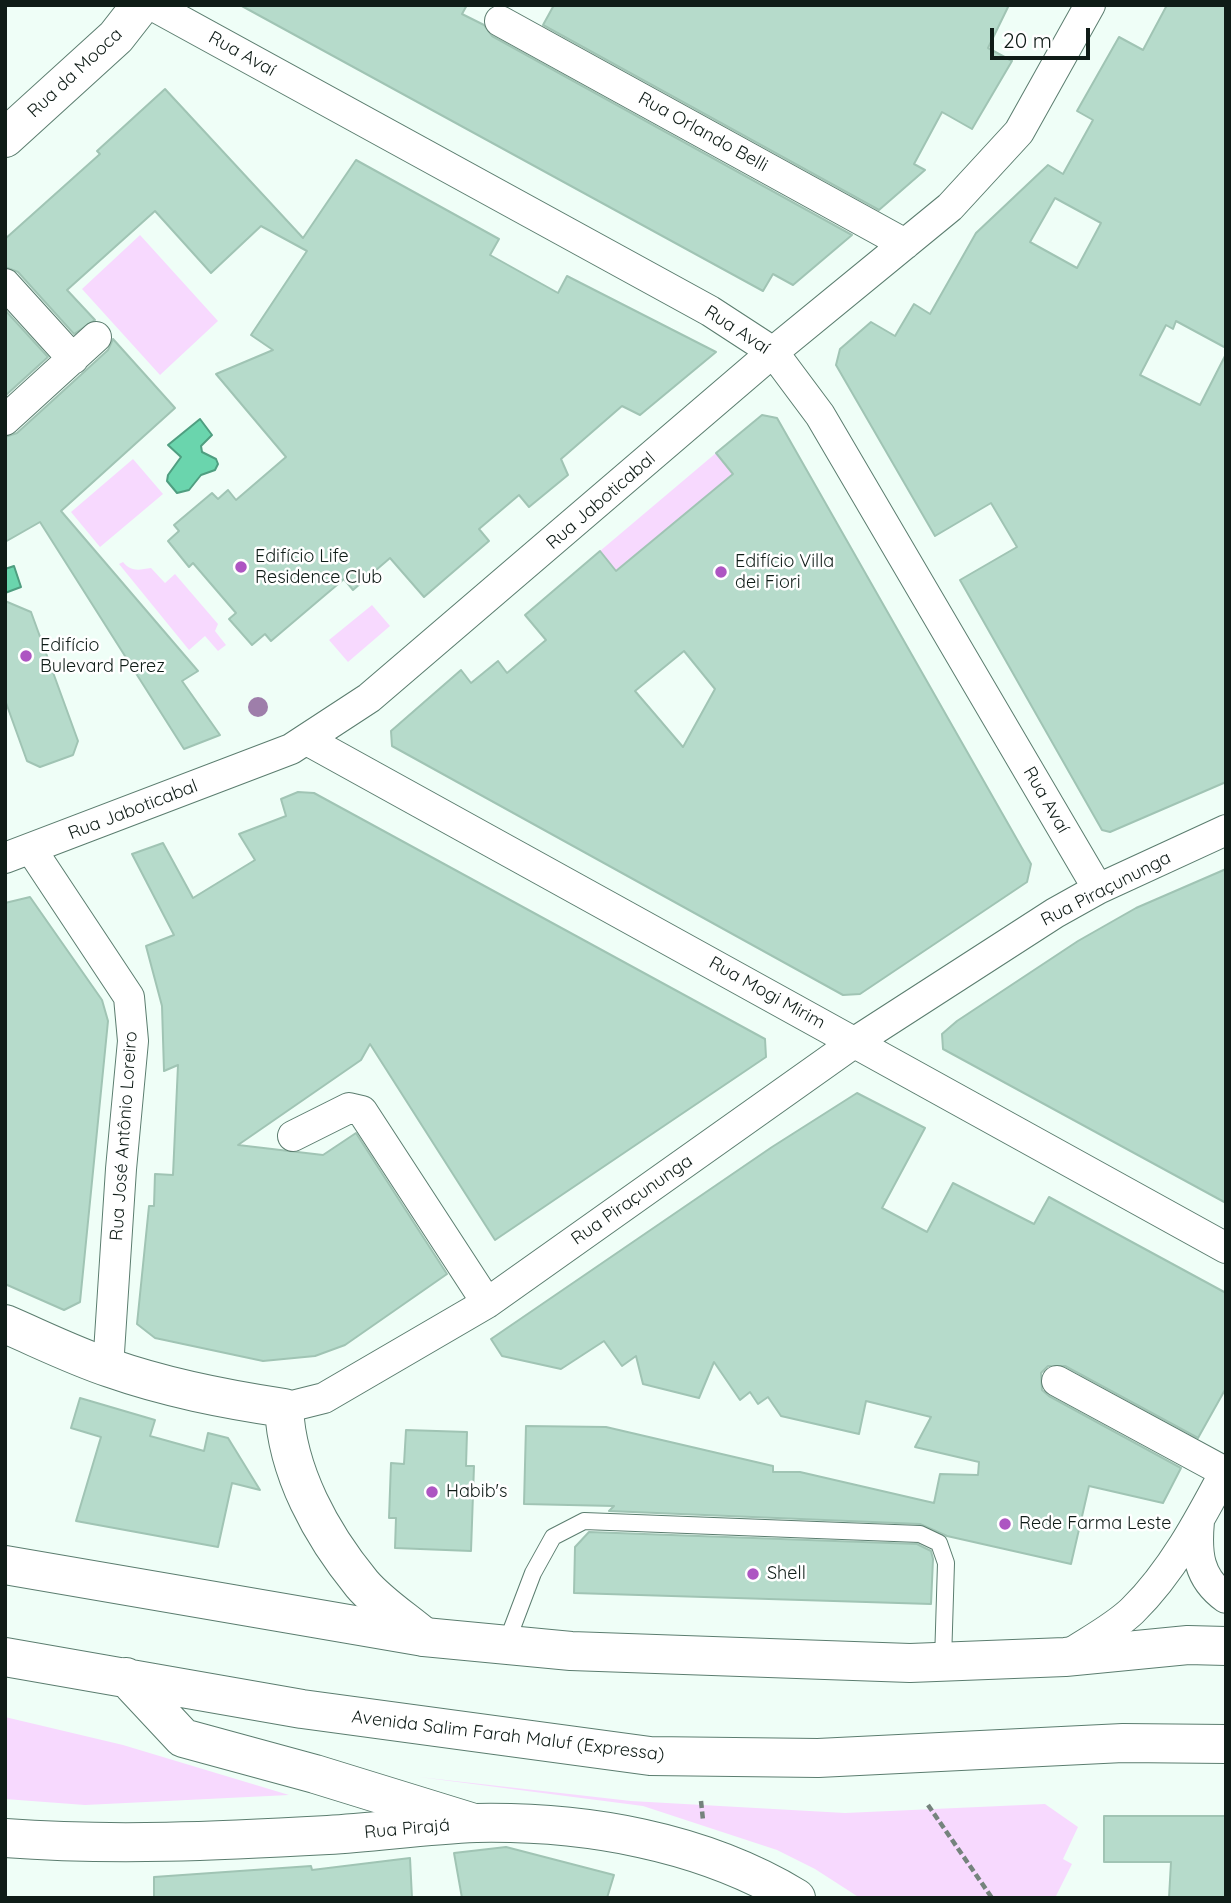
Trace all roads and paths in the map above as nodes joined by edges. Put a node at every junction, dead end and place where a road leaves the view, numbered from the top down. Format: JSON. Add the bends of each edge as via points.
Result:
{"nodes":[{"id":1,"x":141,"y":5,"type":"edge"},
{"id":2,"x":152,"y":5,"type":"edge"},
{"id":3,"x":1090,"y":5,"type":"edge"},
{"id":4,"x":500,"y":21,"type":"dead end"},
{"id":5,"x":5,"y":138,"type":"edge"},
{"id":6,"x":905,"y":244,"type":"junction"},
{"id":7,"x":5,"y":284,"type":"edge"},
{"id":8,"x":96,"y":337,"type":"dead end"},
{"id":9,"x":773,"y":352,"type":"junction"},
{"id":10,"x":73,"y":359,"type":"junction"},
{"id":11,"x":5,"y":420,"type":"edge"},
{"id":12,"x":307,"y":740,"type":"junction"},
{"id":13,"x":1226,"y":830,"type":"edge"},
{"id":14,"x":18,"y":854,"type":"edge"},
{"id":15,"x":1098,"y":889,"type":"junction"},
{"id":16,"x":855,"y":1042,"type":"junction"},
{"id":17,"x":293,"y":1136,"type":"dead end"},
{"id":18,"x":1226,"y":1248,"type":"edge"},
{"id":19,"x":486,"y":1303,"type":"junction"},
{"id":20,"x":5,"y":1324,"type":"edge"},
{"id":21,"x":108,"y":1368,"type":"junction"},
{"id":22,"x":1058,"y":1381,"type":"dead end"},
{"id":23,"x":284,"y":1408,"type":"junction"},
{"id":24,"x":1225,"y":1471,"type":"edge"},
{"id":25,"x":1199,"y":1521,"type":"junction"},
{"id":26,"x":5,"y":1565,"type":"edge"},
{"id":27,"x":1226,"y":1598,"type":"edge"},
{"id":28,"x":424,"y":1637,"type":"junction"},
{"id":29,"x":505,"y":1646,"type":"junction"},
{"id":30,"x":1226,"y":1646,"type":"edge"},
{"id":31,"x":5,"y":1657,"type":"edge"},
{"id":32,"x":1065,"y":1657,"type":"junction"},
{"id":33,"x":943,"y":1662,"type":"junction"},
{"id":34,"x":126,"y":1677,"type":"junction"},
{"id":35,"x":1226,"y":1744,"type":"edge"},
{"id":36,"x":928,"y":1805,"type":"dead end"},
{"id":37,"x":474,"y":1824,"type":"junction"},
{"id":38,"x":5,"y":1838,"type":"edge"},
{"id":39,"x":796,"y":1898,"type":"edge"},
{"id":40,"x":992,"y":1898,"type":"edge"}],
"edges":[{"from":1,"to":5,"type":"main road","name":"Rua da Mooca","via":[[116,37]]},
{"from":2,"to":9,"type":"street","name":"Rua Avaí","via":[[710,312]]},
{"from":3,"to":6,"type":"street","name":"Rua Jaboticabal","via":[[1019,132],[950,206]]},
{"from":4,"to":6,"type":"street","name":"Rua Orlando Belli"},
{"from":6,"to":9,"type":"street","name":"Rua Jaboticabal"},
{"from":7,"to":10,"type":"street"},
{"from":8,"to":10,"type":"street"},
{"from":9,"to":12,"type":"street","name":"Rua Jaboticabal","via":[[398,674]]},
{"from":9,"to":15,"type":"street","name":"Rua Avaí","via":[[820,415]]},
{"from":10,"to":11,"type":"street"},
{"from":12,"to":14,"type":"street","name":"Rua Jaboticabal","via":[[261,762]]},
{"from":12,"to":16,"type":"street","name":"Rua Mogi Mirim"},
{"from":13,"to":15,"type":"street","name":"Rua Piraçununga"},
{"from":14,"to":21,"type":"street","name":"Rua José Antônio Loreiro","via":[[129,997],[133,1041]]},
{"from":15,"to":16,"type":"street","name":"Rua Piraçununga"},
{"from":16,"to":18,"type":"street","name":"Rua Mogi Mirim"},
{"from":16,"to":19,"type":"street","name":"Rua Piraçununga"},
{"from":17,"to":19,"type":"street","via":[[349,1108],[362,1111]]},
{"from":19,"to":23,"type":"street","name":"Rua Piraçununga","via":[[324,1398]]},
{"from":20,"to":21,"type":"main road","name":"Rua Piraçununga"},
{"from":21,"to":23,"type":"main road","name":"Rua Piraçununga","via":[[212,1397]]},
{"from":22,"to":24,"type":"street"},
{"from":23,"to":28,"type":"main road","via":[[285,1438],[314,1511],[363,1585]]},
{"from":24,"to":25,"type":"street"},
{"from":25,"to":27,"type":"street","via":[[1196,1551],[1200,1566]]},
{"from":25,"to":32,"type":"street","via":[[1131,1612]]},
{"from":26,"to":28,"type":"main road"},
{"from":28,"to":29,"type":"main road"},
{"from":29,"to":33,"type":"main road"},
{"from":29,"to":33,"type":"lane","via":[[533,1573],[553,1537],[584,1521],[920,1534],[939,1543],[946,1563]]},
{"from":30,"to":32,"type":"main road","via":[[1188,1645]]},
{"from":31,"to":34,"type":"main road","name":"Avenida Salim Farah Maluf (Expressa)"},
{"from":32,"to":33,"type":"main road"},
{"from":34,"to":35,"type":"main road","name":"Avenida Salim Farah Maluf (Expressa)","via":[[302,1709],[650,1756],[818,1758],[1123,1744]]},
{"from":34,"to":37,"type":"main road","via":[[183,1738]]},
{"from":36,"to":40,"type":"path"},
{"from":37,"to":38,"type":"main road","name":"Rua Pirajá","via":[[153,1843]]},
{"from":37,"to":39,"type":"main road","name":"Rua Pirajá","via":[[631,1836],[708,1856],[762,1877]]}]}
